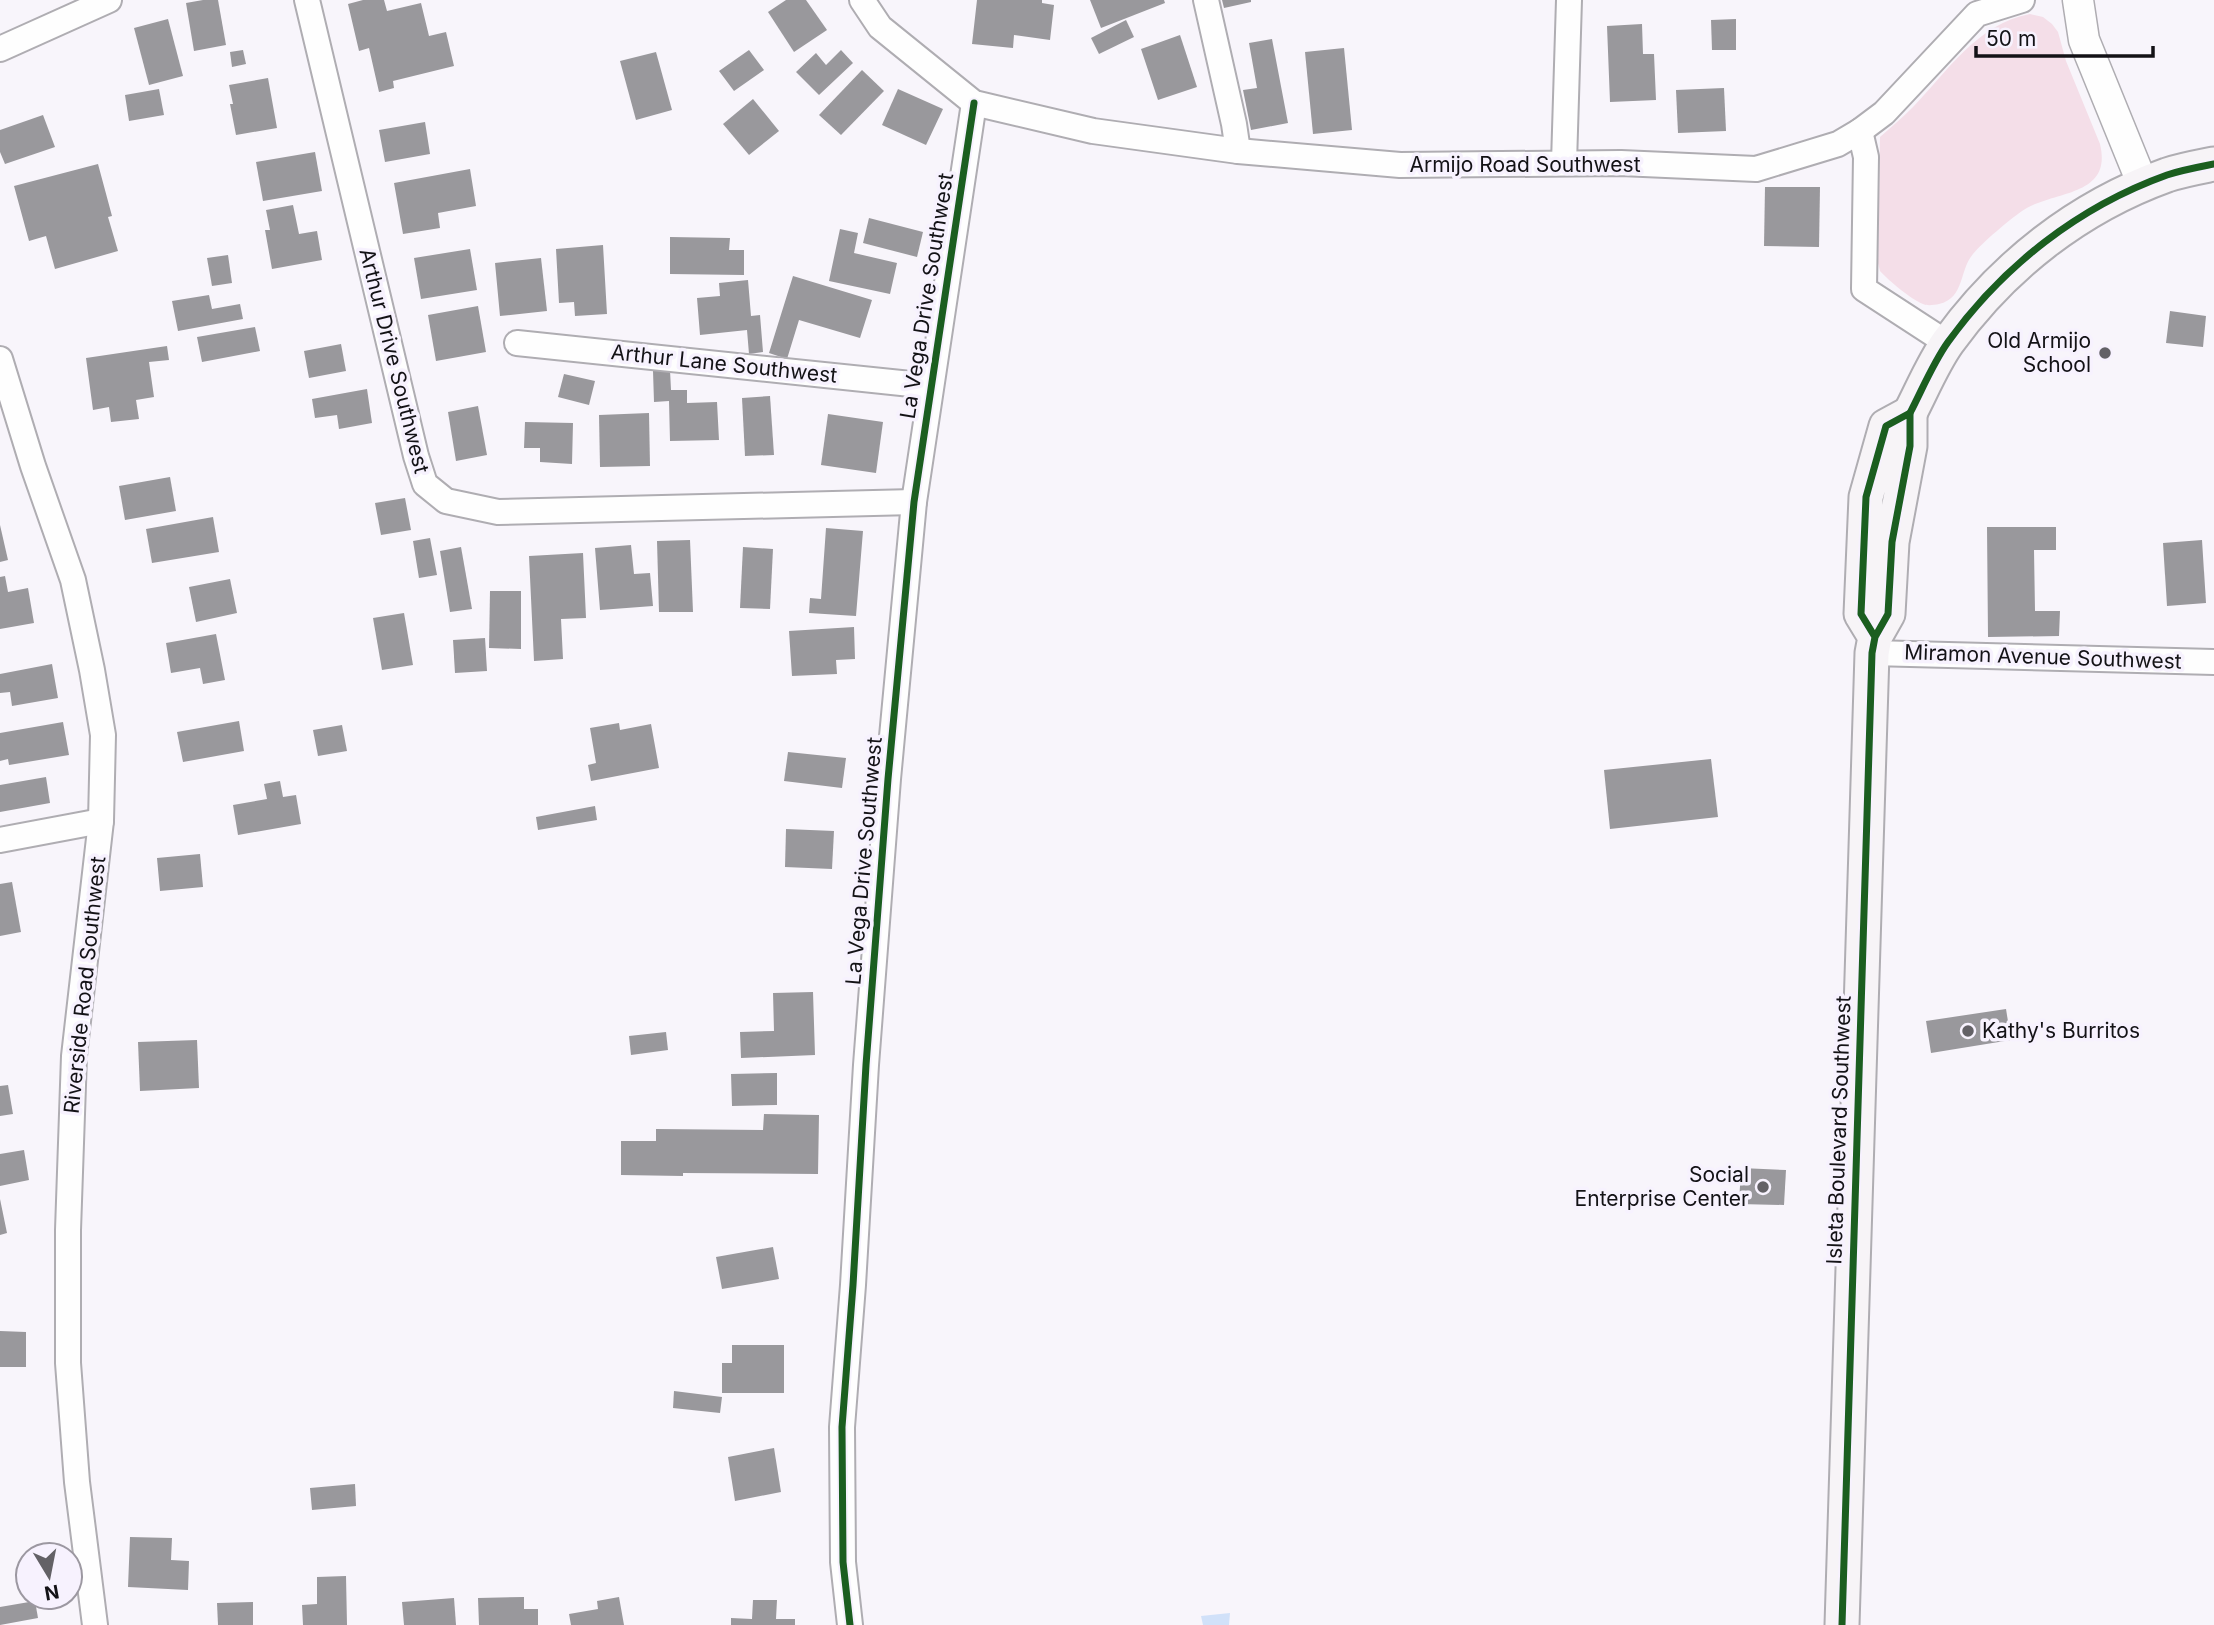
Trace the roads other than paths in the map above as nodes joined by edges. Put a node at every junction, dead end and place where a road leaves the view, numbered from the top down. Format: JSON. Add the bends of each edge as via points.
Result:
{"nodes":[{"id":1,"x":109,"y":0,"type":"edge"},
{"id":2,"x":307,"y":0,"type":"edge"},
{"id":3,"x":862,"y":0,"type":"edge"},
{"id":4,"x":1206,"y":0,"type":"edge"},
{"id":5,"x":1569,"y":0,"type":"edge"},
{"id":6,"x":2022,"y":0,"type":"edge"},
{"id":7,"x":2078,"y":0,"type":"edge"},
{"id":8,"x":0,"y":49,"type":"edge"},
{"id":9,"x":974,"y":103,"type":"junction"},
{"id":10,"x":1860,"y":131,"type":"junction"},
{"id":11,"x":1238,"y":151,"type":"junction"},
{"id":12,"x":1564,"y":163,"type":"junction"},
{"id":13,"x":2214,"y":164,"type":"edge"},
{"id":14,"x":2143,"y":185,"type":"junction"},
{"id":15,"x":517,"y":343,"type":"dead end"},
{"id":16,"x":1947,"y":344,"type":"junction"},
{"id":17,"x":0,"y":359,"type":"edge"},
{"id":18,"x":930,"y":386,"type":"junction"},
{"id":19,"x":914,"y":502,"type":"junction"},
{"id":20,"x":1873,"y":645,"type":"junction"},
{"id":21,"x":2214,"y":662,"type":"edge"},
{"id":22,"x":102,"y":821,"type":"junction"},
{"id":23,"x":0,"y":840,"type":"edge"},
{"id":24,"x":95,"y":1625,"type":"edge"},
{"id":25,"x":850,"y":1625,"type":"edge"},
{"id":26,"x":1842,"y":1625,"type":"edge"}],
"edges":[{"from":1,"to":8,"type":"street"},
{"from":2,"to":19,"type":"street","name":"Arthur Drive Southwest","via":[[425,484],[446,501],[498,512]]},
{"from":3,"to":9,"type":"street","via":[[880,27]]},
{"from":4,"to":11,"type":"street"},
{"from":5,"to":12,"type":"street"},
{"from":6,"to":10,"type":"street","name":"Armijo Road Southwest","via":[[1977,14],[1884,113]]},
{"from":7,"to":14,"type":"street","via":[[2084,40]]},
{"from":9,"to":11,"type":"street","name":"Armijo Road Southwest","via":[[1093,131]]},
{"from":9,"to":18,"type":"street","name":"La Vega Drive Southwest"},
{"from":10,"to":12,"type":"street","name":"Armijo Road Southwest","via":[[1838,144],[1756,169]]},
{"from":10,"to":16,"type":"street","via":[[1866,157],[1864,289]]},
{"from":11,"to":12,"type":"street","name":"Armijo Road Southwest","via":[[1400,165]]},
{"from":13,"to":14,"type":"main road","name":"Isleta Boulevard Southwest"},
{"from":14,"to":16,"type":"main road","name":"Isleta Boulevard Southwest","via":[[2064,226],[2024,257]]},
{"from":15,"to":18,"type":"street","name":"Arthur Lane Southwest"},
{"from":16,"to":20,"type":"main road","name":"Isleta Boulevard Southwest","via":[[1910,413],[1910,446],[1892,542],[1888,614]]},
{"from":17,"to":22,"type":"street","name":"Riverside Road Southwest","via":[[73,580],[103,735]]},
{"from":18,"to":19,"type":"street","name":"La Vega Drive Southwest"},
{"from":19,"to":25,"type":"street","name":"La Vega Drive Southwest","via":[[888,779],[842,1427],[843,1562]]},
{"from":20,"to":21,"type":"street","name":"Miramon Avenue Southwest"},
{"from":20,"to":26,"type":"main road","name":"Isleta Boulevard Southwest"},
{"from":22,"to":23,"type":"street"},
{"from":22,"to":24,"type":"street","name":"Riverside Road Southwest","via":[[74,1056],[68,1230],[69,1376]]}]}
